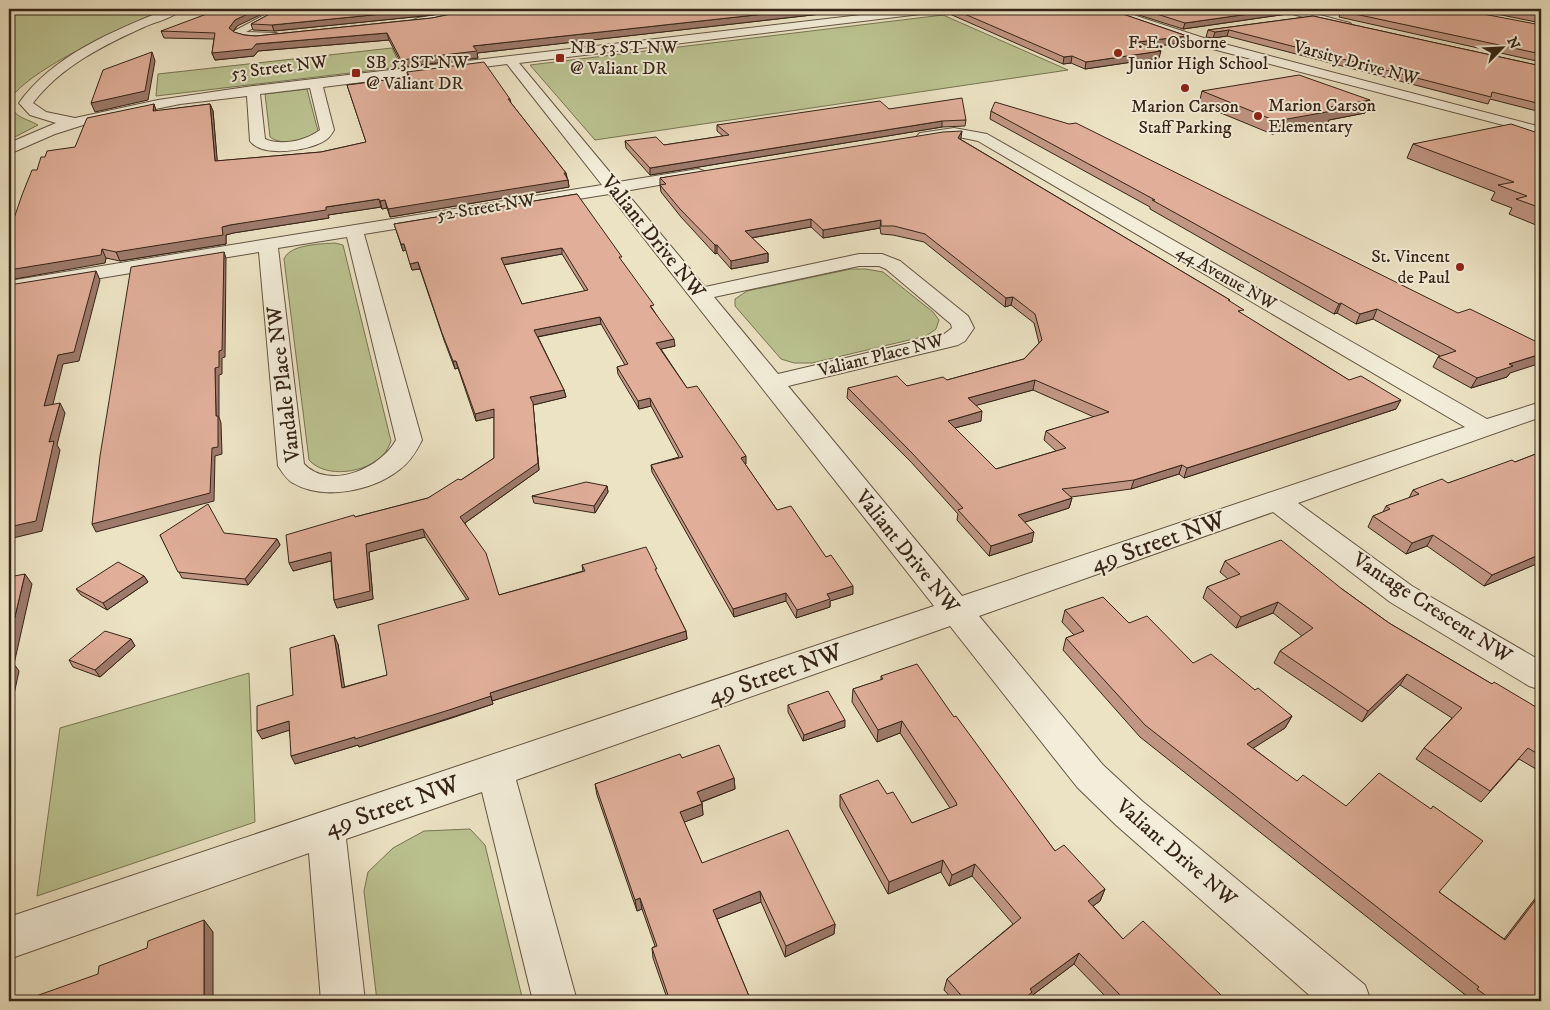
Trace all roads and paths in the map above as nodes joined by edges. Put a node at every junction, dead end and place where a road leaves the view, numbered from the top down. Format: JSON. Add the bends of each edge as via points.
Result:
{"nodes":[{"id":1,"x":177,"y":9,"type":"edge"},
{"id":2,"x":284,"y":9,"type":"edge"},
{"id":3,"x":455,"y":9,"type":"edge"},
{"id":4,"x":937,"y":9,"type":"edge"},
{"id":5,"x":1105,"y":9,"type":"edge"},
{"id":6,"x":1338,"y":12,"type":"dead end"},
{"id":7,"x":1285,"y":14,"type":"edge"},
{"id":8,"x":1311,"y":16,"type":"junction"},
{"id":9,"x":405,"y":23,"type":"edge"},
{"id":10,"x":1358,"y":27,"type":"edge"},
{"id":11,"x":1205,"y":31,"type":"edge"},
{"id":12,"x":284,"y":35,"type":"edge"},
{"id":13,"x":1178,"y":35,"type":"junction"},
{"id":14,"x":510,"y":60,"type":"junction"},
{"id":15,"x":315,"y":83,"type":"junction"},
{"id":16,"x":253,"y":90,"type":"junction"},
{"id":17,"x":74,"y":122,"type":"junction"},
{"id":18,"x":1541,"y":131,"type":"edge"},
{"id":19,"x":913,"y":138,"type":"edge"},
{"id":20,"x":9,"y":149,"type":"edge"},
{"id":21,"x":710,"y":172,"type":"edge"},
{"id":22,"x":614,"y":188,"type":"junction"},
{"id":23,"x":354,"y":230,"type":"junction"},
{"id":24,"x":268,"y":244,"type":"junction"},
{"id":25,"x":9,"y":287,"type":"edge"},
{"id":26,"x":699,"y":294,"type":"junction"},
{"id":27,"x":772,"y":383,"type":"junction"},
{"id":28,"x":1541,"y":409,"type":"edge"},
{"id":29,"x":1485,"y":428,"type":"junction"},
{"id":30,"x":1277,"y":501,"type":"junction"},
{"id":31,"x":956,"y":612,"type":"junction"},
{"id":32,"x":1541,"y":677,"type":"edge"},
{"id":33,"x":495,"y":771,"type":"junction"},
{"id":34,"x":326,"y":829,"type":"junction"},
{"id":35,"x":9,"y":938,"type":"edge"},
{"id":36,"x":344,"y":1001,"type":"edge"},
{"id":37,"x":555,"y":1001,"type":"edge"},
{"id":38,"x":1349,"y":1001,"type":"edge"}],
"edges":[{"from":1,"to":17,"type":"street","via":[[91,49],[47,80],[26,103],[39,114]]},
{"from":2,"to":12,"type":"street","via":[[238,32],[249,37]]},
{"from":3,"to":9,"type":"street","via":[[453,15],[446,17]]},
{"from":4,"to":14,"type":"street","name":"53 Street NW"},
{"from":5,"to":13,"type":"street","name":"Varsity Drive NW"},
{"from":6,"to":8,"type":"street"},
{"from":7,"to":8,"type":"street"},
{"from":8,"to":10,"type":"street"},
{"from":11,"to":13,"type":"street"},
{"from":13,"to":18,"type":"street","name":"Varsity Drive NW"},
{"from":14,"to":15,"type":"street","name":"53 Street NW"},
{"from":14,"to":22,"type":"street","name":"Valiant Drive NW"},
{"from":15,"to":16,"type":"street","name":"53 Street NW"},
{"from":15,"to":16,"type":"street","via":[[327,130],[318,139],[294,145],[271,146],[258,141]]},
{"from":16,"to":17,"type":"street","name":"53 Street NW","via":[[140,107]]},
{"from":17,"to":20,"type":"street","name":"53 Street NW"},
{"from":19,"to":29,"type":"street","name":"44 Avenue NW","via":[[964,132],[982,137]]},
{"from":21,"to":22,"type":"street","name":"52 Street NW"},
{"from":22,"to":23,"type":"street","name":"52 Street NW"},
{"from":22,"to":26,"type":"street","name":"Valiant Drive NW"},
{"from":23,"to":24,"type":"street","name":"52 Street NW"},
{"from":23,"to":24,"type":"street","name":"Vandale Place NW","via":[[409,440],[393,464],[354,481],[312,482],[294,472],[291,466]]},
{"from":24,"to":25,"type":"street","name":"52 Street NW"},
{"from":26,"to":27,"type":"street","name":"Valiant Drive NW"},
{"from":26,"to":27,"type":"street","name":"Valiant Place NW","via":[[859,260],[882,260],[893,265],[960,321],[964,328],[950,340]]},
{"from":27,"to":31,"type":"street","name":"Valiant Drive NW"},
{"from":28,"to":29,"type":"street","name":"49 Street NW"},
{"from":29,"to":30,"type":"street","name":"49 Street NW"},
{"from":30,"to":31,"type":"street","name":"49 Street NW"},
{"from":30,"to":32,"type":"street","name":"Vantage Crescent NW","via":[[1401,594]]},
{"from":31,"to":33,"type":"street","name":"49 Street NW"},
{"from":31,"to":38,"type":"street","name":"Valiant Drive NW","via":[[1090,776]]},
{"from":33,"to":34,"type":"street","name":"49 Street NW"},
{"from":33,"to":37,"type":"street"},
{"from":34,"to":35,"type":"street","name":"49 Street NW"},
{"from":34,"to":36,"type":"street"}]}
